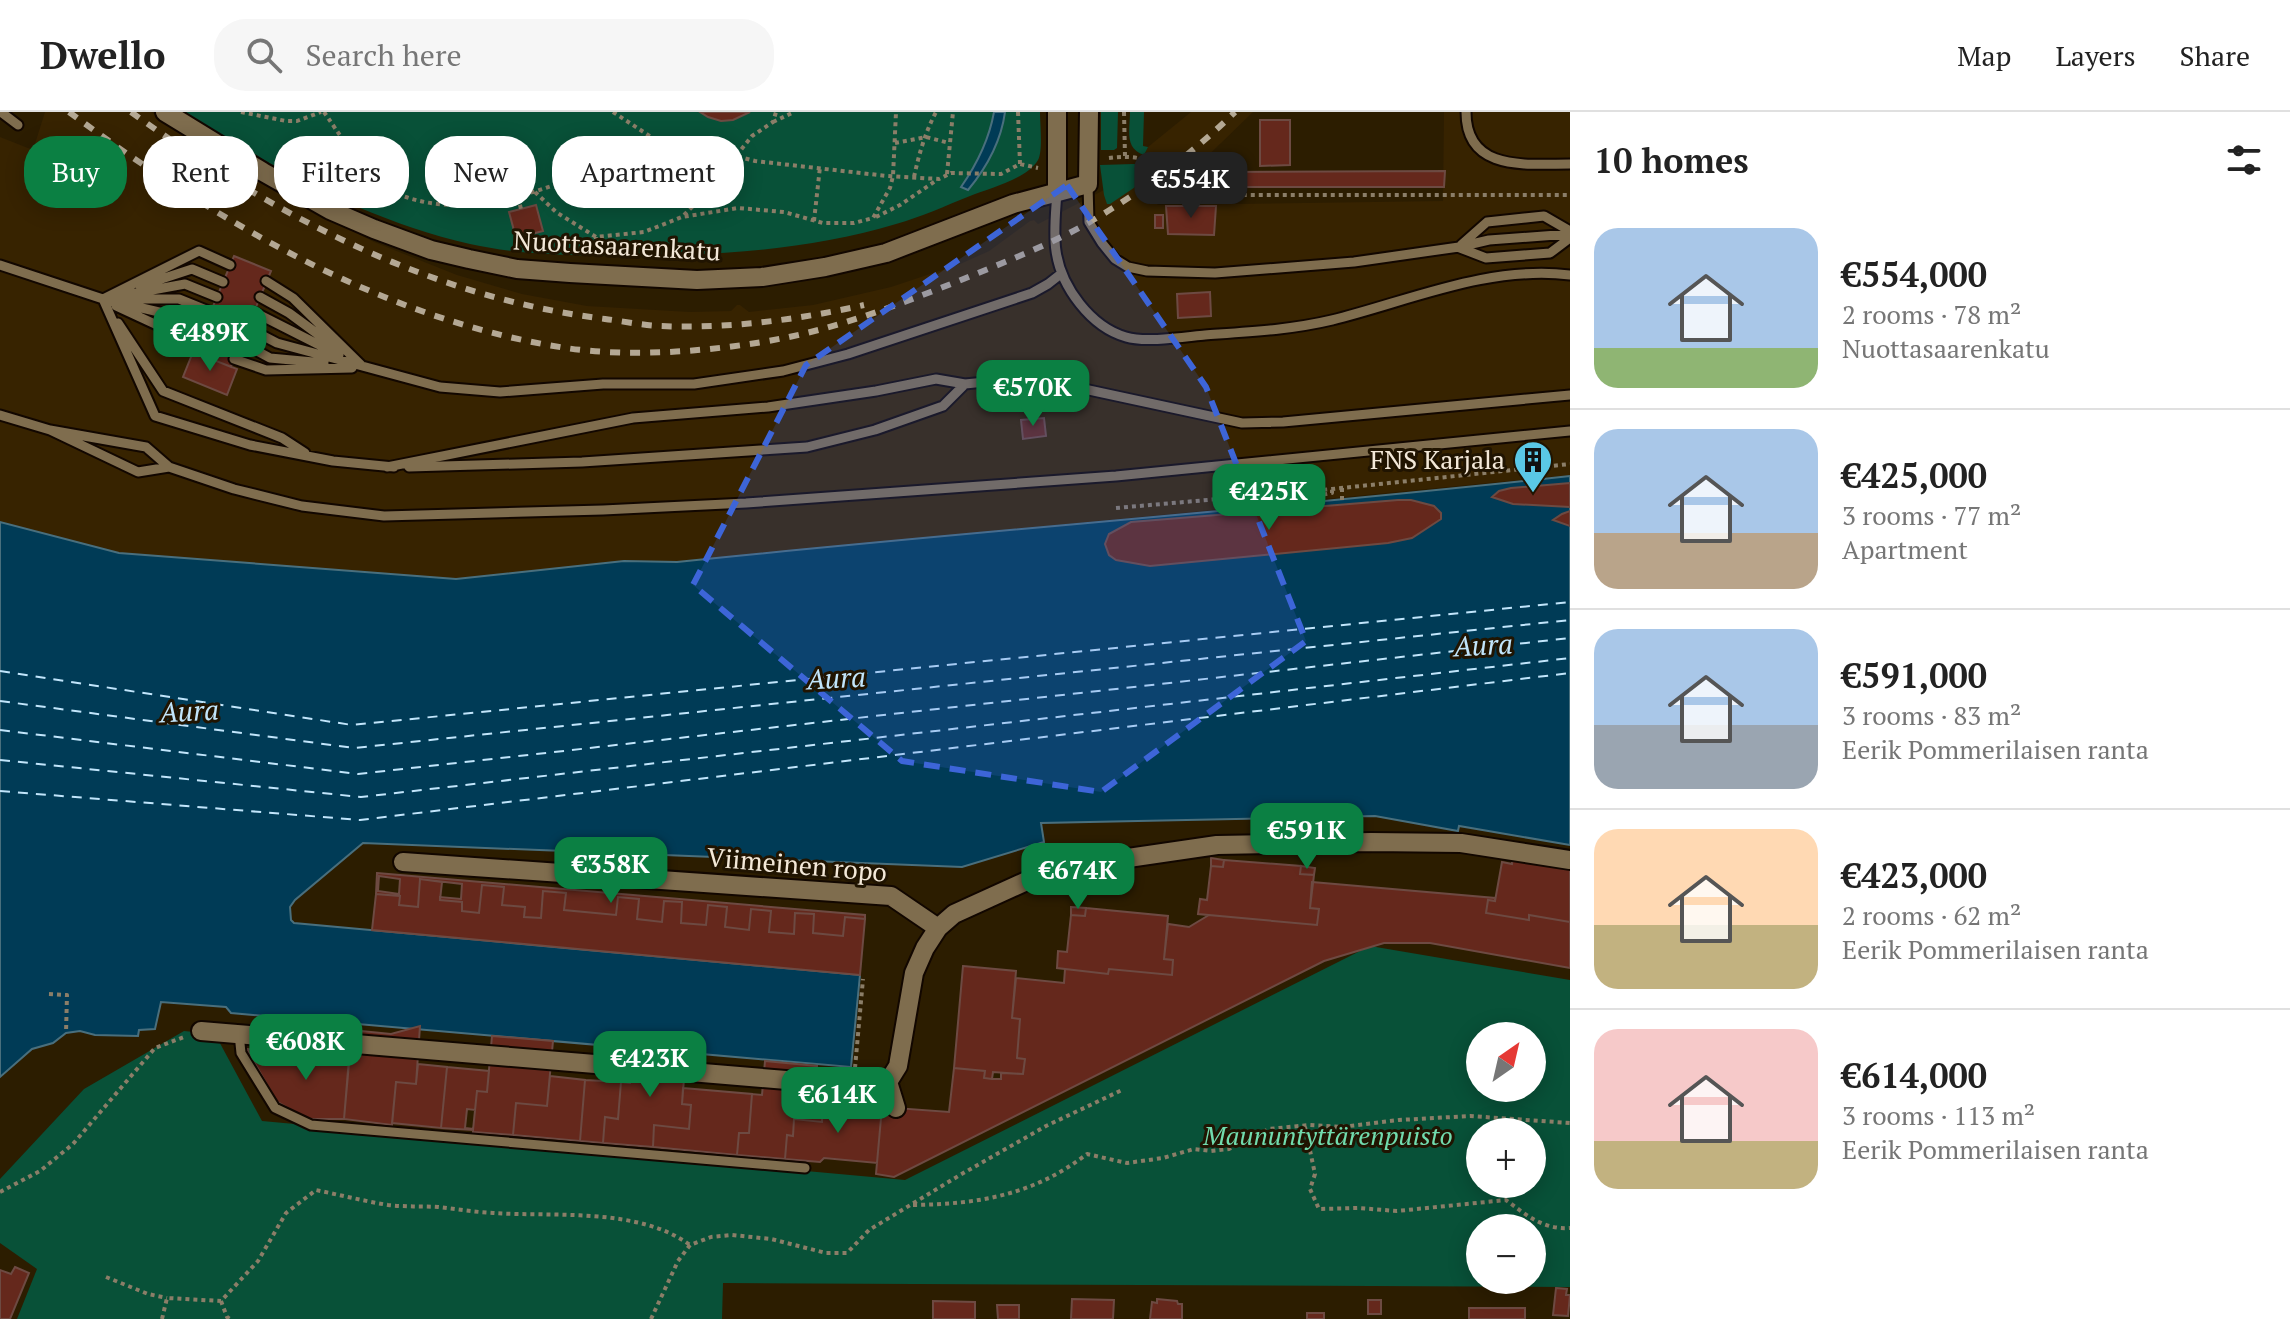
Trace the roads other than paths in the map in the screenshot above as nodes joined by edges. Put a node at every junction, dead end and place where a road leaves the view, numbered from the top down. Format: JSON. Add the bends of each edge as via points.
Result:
{"nodes":[{"id":1,"x":1,"y":112,"type":"edge"},
{"id":2,"x":165,"y":112,"type":"edge"},
{"id":3,"x":1057,"y":112,"type":"edge"},
{"id":4,"x":1089,"y":112,"type":"edge"},
{"id":5,"x":1466,"y":112,"type":"edge"},
{"id":6,"x":18,"y":125,"type":"dead end"},
{"id":7,"x":1570,"y":164,"type":"edge"},
{"id":8,"x":1088,"y":184,"type":"junction"},
{"id":9,"x":1057,"y":190,"type":"junction"},
{"id":10,"x":1570,"y":234,"type":"edge"},
{"id":11,"x":1459,"y":247,"type":"junction"},
{"id":12,"x":0,"y":265,"type":"edge"},
{"id":13,"x":230,"y":265,"type":"dead end"},
{"id":14,"x":1062,"y":273,"type":"junction"},
{"id":15,"x":1570,"y":275,"type":"edge"},
{"id":16,"x":266,"y":281,"type":"dead end"},
{"id":17,"x":223,"y":282,"type":"dead end"},
{"id":18,"x":217,"y":297,"type":"dead end"},
{"id":19,"x":260,"y":297,"type":"dead end"},
{"id":20,"x":103,"y":299,"type":"junction"},
{"id":21,"x":211,"y":312,"type":"dead end"},
{"id":22,"x":254,"y":312,"type":"dead end"},
{"id":23,"x":204,"y":328,"type":"dead end"},
{"id":24,"x":248,"y":328,"type":"dead end"},
{"id":25,"x":242,"y":343,"type":"dead end"},
{"id":26,"x":198,"y":344,"type":"dead end"},
{"id":27,"x":234,"y":359,"type":"dead end"},
{"id":28,"x":363,"y":367,"type":"junction"},
{"id":29,"x":965,"y":384,"type":"junction"},
{"id":30,"x":1570,"y":395,"type":"edge"},
{"id":31,"x":0,"y":415,"type":"edge"},
{"id":32,"x":50,"y":430,"type":"junction"},
{"id":33,"x":1570,"y":431,"type":"edge"},
{"id":34,"x":308,"y":455,"type":"junction"},
{"id":35,"x":169,"y":467,"type":"junction"},
{"id":36,"x":387,"y":467,"type":"junction"},
{"id":37,"x":1570,"y":860,"type":"edge"},
{"id":38,"x":403,"y":862,"type":"dead end"},
{"id":39,"x":938,"y":928,"type":"junction"},
{"id":40,"x":201,"y":1031,"type":"road end"},
{"id":41,"x":239,"y":1034,"type":"junction"},
{"id":42,"x":888,"y":1082,"type":"junction"},
{"id":43,"x":896,"y":1108,"type":"dead end"},
{"id":44,"x":805,"y":1168,"type":"dead end"}],
"edges":[{"from":1,"to":6,"type":"lane"},
{"from":2,"to":9,"type":"street","name":"Nuottasaarenkatu","via":[[330,210],[431,250],[517,269],[697,280],[762,277],[886,253]]},
{"from":3,"to":9,"type":"street"},
{"from":4,"to":8,"type":"street"},
{"from":5,"to":7,"type":"lane","via":[[1468,133],[1486,155],[1499,161]]},
{"from":8,"to":9,"type":"street","name":"Nuottasaarenkatu"},
{"from":8,"to":11,"type":"lane","via":[[1089,222],[1102,243],[1115,259],[1147,271],[1215,273]]},
{"from":9,"to":14,"type":"lane","via":[[1055,240]]},
{"from":10,"to":11,"type":"lane"},
{"from":10,"to":11,"type":"lane","via":[[1550,253],[1486,258]]},
{"from":10,"to":11,"type":"lane","via":[[1544,216],[1487,222]]},
{"from":12,"to":20,"type":"lane"},
{"from":13,"to":20,"type":"lane","via":[[199,251]]},
{"from":14,"to":15,"type":"lane","via":[[1086,311],[1105,327],[1127,338],[1159,339],[1287,329],[1485,279]]},
{"from":14,"to":28,"type":"lane","via":[[1032,293],[848,354],[709,382],[500,392],[440,387]]},
{"from":16,"to":28,"type":"lane","via":[[293,298]]},
{"from":17,"to":20,"type":"lane","via":[[192,269]]},
{"from":18,"to":20,"type":"lane","via":[[185,284]]},
{"from":19,"to":28,"type":"lane"},
{"from":20,"to":21,"type":"lane","via":[[179,299]]},
{"from":20,"to":23,"type":"lane"},
{"from":20,"to":26,"type":"lane"},
{"from":20,"to":34,"type":"lane","via":[[163,391],[282,438]]},
{"from":20,"to":34,"type":"lane","via":[[155,416],[250,445]]},
{"from":22,"to":28,"type":"lane"},
{"from":24,"to":28,"type":"lane","via":[[277,343]]},
{"from":25,"to":28,"type":"lane","via":[[270,358]]},
{"from":27,"to":28,"type":"lane","via":[[266,370]]},
{"from":29,"to":30,"type":"lane","via":[[1061,384],[1242,423]]},
{"from":29,"to":36,"type":"lane","via":[[936,379],[768,407],[633,418]]},
{"from":29,"to":36,"type":"lane","via":[[943,406],[807,447],[582,462]]},
{"from":31,"to":32,"type":"lane"},
{"from":32,"to":35,"type":"lane","via":[[146,447]]},
{"from":32,"to":35,"type":"lane","via":[[138,472]]},
{"from":33,"to":35,"type":"lane","via":[[1116,476],[746,503],[493,514],[384,516],[302,506]]},
{"from":34,"to":36,"type":"lane"},
{"from":37,"to":39,"type":"street","via":[[1461,843],[1217,845],[1053,869],[954,914]]},
{"from":38,"to":39,"type":"street","name":"Viimeinen ropo","via":[[891,896]]},
{"from":39,"to":42,"type":"street","via":[[914,973],[898,1066]]},
{"from":40,"to":41,"type":"street"},
{"from":41,"to":42,"type":"street","via":[[870,1087]]},
{"from":41,"to":44,"type":"lane","via":[[241,1053],[275,1108],[311,1125]]},
{"from":42,"to":43,"type":"street"}]}
